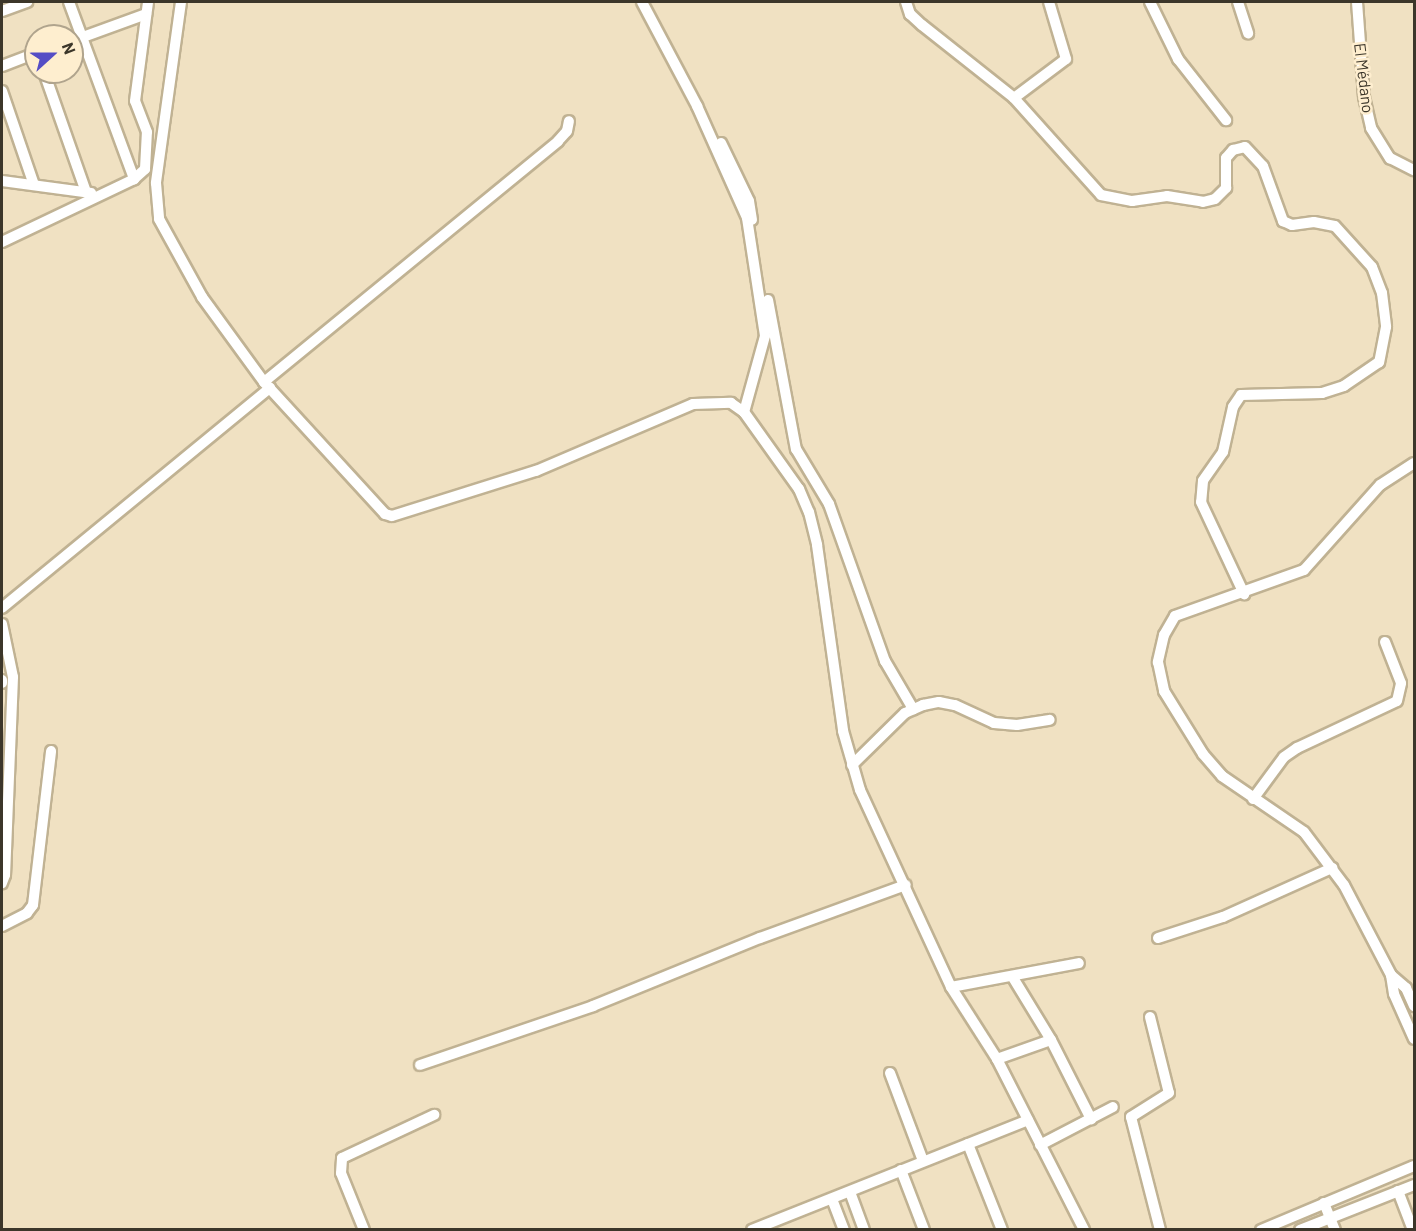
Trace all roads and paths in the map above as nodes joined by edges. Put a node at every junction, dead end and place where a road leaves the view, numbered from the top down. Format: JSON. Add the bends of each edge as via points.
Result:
{"nodes":[{"id":1,"x":27,"y":2,"type":"edge"},
{"id":2,"x":69,"y":2,"type":"edge"},
{"id":3,"x":148,"y":2,"type":"edge"},
{"id":4,"x":181,"y":2,"type":"edge"},
{"id":5,"x":642,"y":2,"type":"edge"},
{"id":6,"x":649,"y":2,"type":"edge"},
{"id":7,"x":906,"y":2,"type":"edge"},
{"id":8,"x":1049,"y":2,"type":"edge"},
{"id":9,"x":1150,"y":2,"type":"edge"},
{"id":10,"x":1238,"y":2,"type":"edge"},
{"id":11,"x":1357,"y":2,"type":"edge"},
{"id":12,"x":2,"y":11,"type":"edge"},
{"id":13,"x":146,"y":14,"type":"junction"},
{"id":14,"x":74,"y":24,"type":"edge"},
{"id":15,"x":1248,"y":33,"type":"dead end"},
{"id":16,"x":84,"y":36,"type":"edge"},
{"id":17,"x":84,"y":56,"type":"edge"},
{"id":18,"x":24,"y":58,"type":"edge"},
{"id":19,"x":2,"y":66,"type":"edge"},
{"id":20,"x":48,"y":84,"type":"edge"},
{"id":21,"x":2,"y":92,"type":"edge"},
{"id":22,"x":1014,"y":98,"type":"junction"},
{"id":23,"x":1226,"y":120,"type":"dead end"},
{"id":24,"x":569,"y":121,"type":"dead end"},
{"id":25,"x":1414,"y":170,"type":"edge"},
{"id":26,"x":134,"y":179,"type":"junction"},
{"id":27,"x":2,"y":181,"type":"edge"},
{"id":28,"x":34,"y":185,"type":"junction"},
{"id":29,"x":86,"y":192,"type":"junction"},
{"id":30,"x":103,"y":195,"type":"junction"},
{"id":31,"x":2,"y":242,"type":"edge"},
{"id":32,"x":267,"y":385,"type":"junction"},
{"id":33,"x":744,"y":412,"type":"junction"},
{"id":34,"x":1413,"y":464,"type":"edge"},
{"id":35,"x":1244,"y":594,"type":"junction"},
{"id":36,"x":2,"y":608,"type":"edge"},
{"id":37,"x":2,"y":624,"type":"edge"},
{"id":38,"x":1385,"y":642,"type":"dead end"},
{"id":39,"x":913,"y":709,"type":"junction"},
{"id":40,"x":1050,"y":720,"type":"dead end"},
{"id":41,"x":51,"y":751,"type":"dead end"},
{"id":42,"x":852,"y":765,"type":"junction"},
{"id":43,"x":1253,"y":799,"type":"junction"},
{"id":44,"x":1332,"y":868,"type":"junction"},
{"id":45,"x":2,"y":883,"type":"edge"},
{"id":46,"x":906,"y":885,"type":"junction"},
{"id":47,"x":2,"y":926,"type":"edge"},
{"id":48,"x":1158,"y":938,"type":"dead end"},
{"id":49,"x":1080,"y":963,"type":"dead end"},
{"id":50,"x":1012,"y":976,"type":"junction"},
{"id":51,"x":951,"y":987,"type":"junction"},
{"id":52,"x":1411,"y":1009,"type":"edge"},
{"id":53,"x":1150,"y":1017,"type":"dead end"},
{"id":54,"x":1051,"y":1040,"type":"junction"},
{"id":55,"x":1414,"y":1040,"type":"edge"},
{"id":56,"x":997,"y":1059,"type":"junction"},
{"id":57,"x":420,"y":1065,"type":"dead end"},
{"id":58,"x":890,"y":1073,"type":"dead end"},
{"id":59,"x":1113,"y":1107,"type":"dead end"},
{"id":60,"x":434,"y":1115,"type":"dead end"},
{"id":61,"x":1091,"y":1119,"type":"junction"},
{"id":62,"x":1028,"y":1120,"type":"junction"},
{"id":63,"x":968,"y":1144,"type":"junction"},
{"id":64,"x":1041,"y":1145,"type":"junction"},
{"id":65,"x":923,"y":1161,"type":"junction"},
{"id":66,"x":1414,"y":1166,"type":"edge"},
{"id":67,"x":901,"y":1170,"type":"junction"},
{"id":68,"x":1414,"y":1185,"type":"edge"},
{"id":69,"x":1398,"y":1191,"type":"junction"},
{"id":70,"x":850,"y":1192,"type":"junction"},
{"id":71,"x":832,"y":1199,"type":"junction"},
{"id":72,"x":1324,"y":1203,"type":"junction"},
{"id":73,"x":1331,"y":1217,"type":"junction"},
{"id":74,"x":778,"y":1225,"type":"edge"},
{"id":75,"x":364,"y":1230,"type":"edge"},
{"id":76,"x":752,"y":1230,"type":"edge"},
{"id":77,"x":844,"y":1230,"type":"edge"},
{"id":78,"x":864,"y":1230,"type":"edge"},
{"id":79,"x":924,"y":1230,"type":"edge"},
{"id":80,"x":1002,"y":1230,"type":"edge"},
{"id":81,"x":1084,"y":1230,"type":"edge"},
{"id":82,"x":1160,"y":1230,"type":"edge"},
{"id":83,"x":1260,"y":1230,"type":"edge"},
{"id":84,"x":1300,"y":1230,"type":"edge"},
{"id":85,"x":1335,"y":1230,"type":"edge"},
{"id":86,"x":1413,"y":1230,"type":"edge"}],
"edges":[{"from":1,"to":12,"type":"street"},
{"from":2,"to":14,"type":"street"},
{"from":3,"to":13,"type":"street"},
{"from":4,"to":32,"type":"street","via":[[156,183],[159,219],[202,297]]},
{"from":5,"to":33,"type":"street","via":[[698,106],[747,218],[765,336]]},
{"from":6,"to":39,"type":"street","via":[[749,201],[796,449],[824,492],[885,662]]},
{"from":7,"to":22,"type":"street","via":[[910,14],[922,25]]},
{"from":8,"to":22,"type":"street","via":[[1066,59]]},
{"from":9,"to":23,"type":"street","via":[[1178,59]]},
{"from":10,"to":15,"type":"street"},
{"from":11,"to":25,"type":"street","name":"El Médano","via":[[1364,97],[1371,128],[1390,158]]},
{"from":13,"to":16,"type":"street"},
{"from":13,"to":26,"type":"street","via":[[135,101],[147,132],[147,160],[145,170]]},
{"from":17,"to":26,"type":"street"},
{"from":18,"to":19,"type":"street"},
{"from":20,"to":29,"type":"street"},
{"from":21,"to":28,"type":"street"},
{"from":22,"to":35,"type":"street","via":[[1095,189],[1109,198],[1215,199],[1226,188],[1229,153],[1245,147],[1263,166],[1283,221],[1292,225],[1314,222],[1335,226],[1362,254],[1378,279],[1385,342],[1373,369],[1332,391],[1248,394],[1236,399],[1223,452],[1200,491],[1205,513]]},
{"from":24,"to":32,"type":"street","via":[[567,131],[558,141]]},
{"from":26,"to":30,"type":"street"},
{"from":27,"to":28,"type":"street"},
{"from":28,"to":29,"type":"street"},
{"from":29,"to":30,"type":"street"},
{"from":30,"to":31,"type":"street"},
{"from":32,"to":33,"type":"street","via":[[385,514],[392,516],[536,471],[693,404],[731,403]]},
{"from":32,"to":36,"type":"street"},
{"from":33,"to":42,"type":"street","via":[[799,489],[809,512],[841,721]]},
{"from":34,"to":35,"type":"street","via":[[1380,485],[1304,570]]},
{"from":35,"to":43,"type":"street","via":[[1175,616],[1164,635],[1158,663],[1164,691],[1190,736],[1221,776]]},
{"from":37,"to":45,"type":"street","via":[[13,677]]},
{"from":38,"to":43,"type":"street","via":[[1401,683],[1397,701],[1297,748],[1284,757]]},
{"from":39,"to":40,"type":"street","via":[[939,702],[994,723],[1017,725]]},
{"from":39,"to":42,"type":"street"},
{"from":41,"to":47,"type":"street","via":[[33,905],[27,913]]},
{"from":42,"to":46,"type":"street"},
{"from":43,"to":44,"type":"street","via":[[1294,822]]},
{"from":44,"to":48,"type":"street","via":[[1223,917]]},
{"from":44,"to":52,"type":"street","via":[[1391,975],[1394,994]]},
{"from":46,"to":51,"type":"street"},
{"from":46,"to":57,"type":"street","via":[[593,1006]]},
{"from":49,"to":50,"type":"street"},
{"from":50,"to":51,"type":"street"},
{"from":50,"to":54,"type":"street"},
{"from":51,"to":56,"type":"street"},
{"from":52,"to":55,"type":"street"},
{"from":53,"to":82,"type":"street","via":[[1169,1093],[1131,1117]]},
{"from":54,"to":56,"type":"street"},
{"from":54,"to":61,"type":"street"},
{"from":56,"to":62,"type":"street"},
{"from":58,"to":65,"type":"street"},
{"from":59,"to":61,"type":"street"},
{"from":60,"to":75,"type":"street","via":[[342,1158],[341,1173]]},
{"from":61,"to":64,"type":"street"},
{"from":62,"to":63,"type":"street"},
{"from":62,"to":64,"type":"street"},
{"from":63,"to":65,"type":"street"},
{"from":63,"to":80,"type":"street"},
{"from":64,"to":81,"type":"street"},
{"from":65,"to":67,"type":"street"},
{"from":66,"to":72,"type":"street"},
{"from":67,"to":70,"type":"street"},
{"from":67,"to":79,"type":"street"},
{"from":68,"to":69,"type":"street"},
{"from":69,"to":73,"type":"street"},
{"from":69,"to":86,"type":"street"},
{"from":70,"to":71,"type":"street"},
{"from":70,"to":78,"type":"street"},
{"from":71,"to":74,"type":"street"},
{"from":71,"to":77,"type":"street"},
{"from":72,"to":73,"type":"street"},
{"from":72,"to":83,"type":"street"},
{"from":73,"to":84,"type":"street"},
{"from":73,"to":85,"type":"street"},
{"from":74,"to":76,"type":"street"}]}
